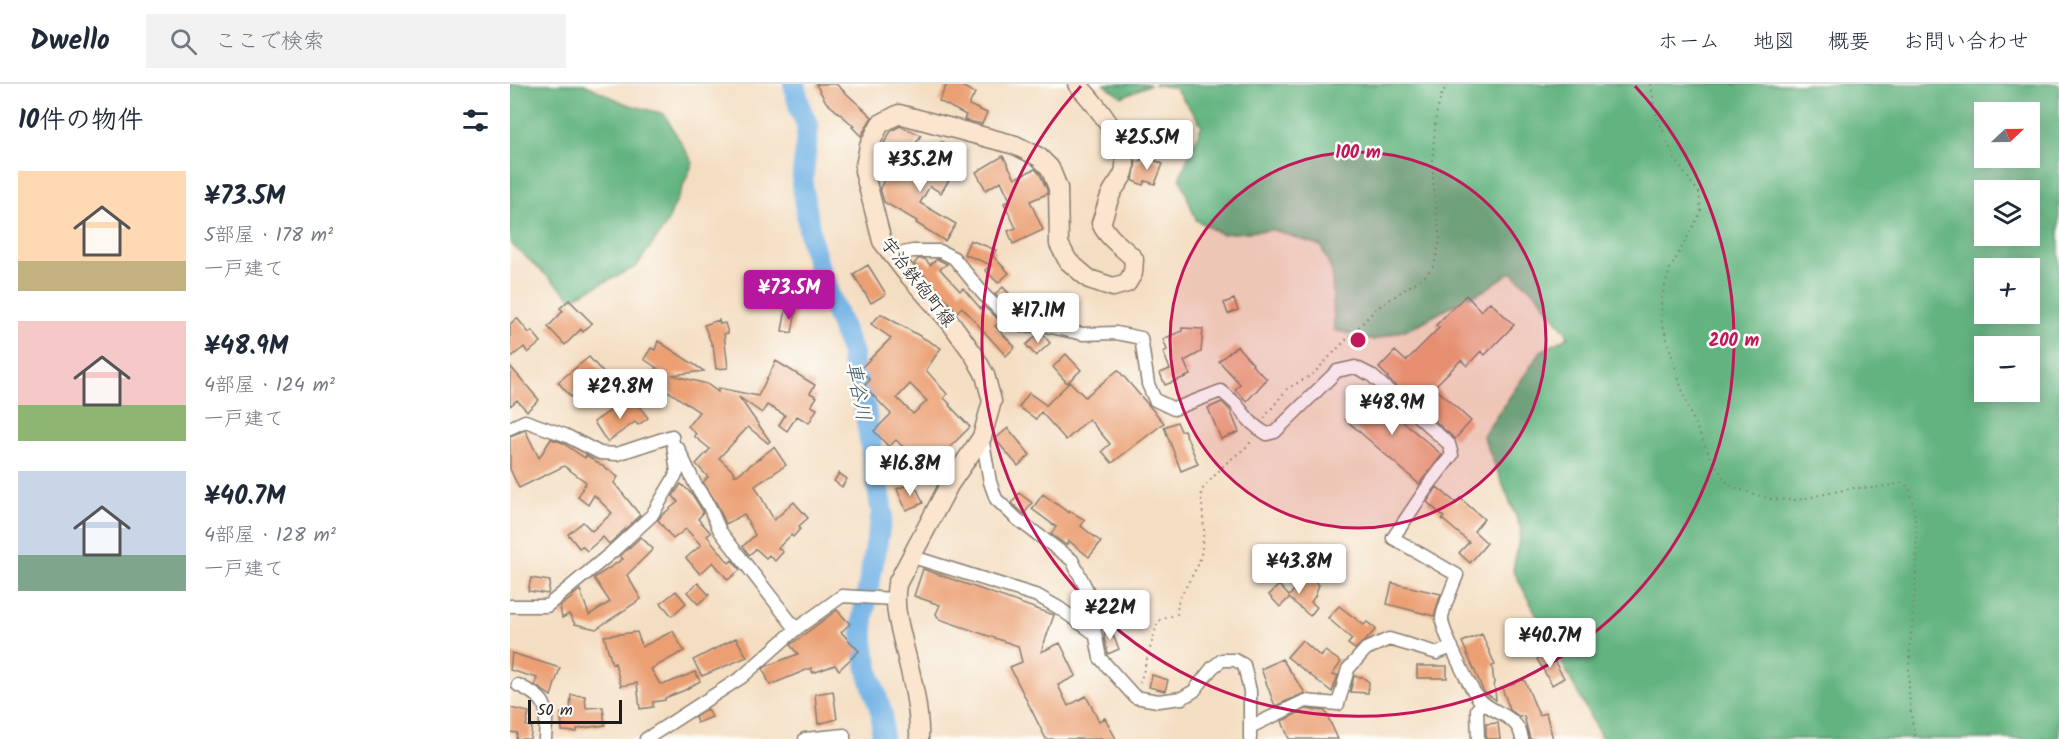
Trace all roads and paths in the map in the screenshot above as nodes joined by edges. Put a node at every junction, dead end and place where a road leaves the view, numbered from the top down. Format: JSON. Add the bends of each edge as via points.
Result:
{"nodes":[{"id":1,"x":1077,"y":84,"type":"edge"},
{"id":2,"x":1449,"y":84,"type":"edge"},
{"id":3,"x":1651,"y":84,"type":"edge"},
{"id":4,"x":1436,"y":116,"type":"dead end"},
{"id":5,"x":893,"y":255,"type":"junction"},
{"id":6,"x":510,"y":428,"type":"edge"},
{"id":7,"x":672,"y":436,"type":"junction"},
{"id":8,"x":982,"y":438,"type":"junction"},
{"id":9,"x":910,"y":556,"type":"junction"},
{"id":10,"x":889,"y":599,"type":"junction"},
{"id":11,"x":510,"y":606,"type":"edge"},
{"id":12,"x":796,"y":629,"type":"junction"},
{"id":13,"x":1094,"y":633,"type":"junction"},
{"id":14,"x":1452,"y":647,"type":"junction"},
{"id":15,"x":518,"y":685,"type":"dead end"},
{"id":16,"x":1477,"y":709,"type":"dead end"},
{"id":17,"x":1250,"y":733,"type":"edge"},
{"id":18,"x":545,"y":739,"type":"edge"},
{"id":19,"x":646,"y":739,"type":"edge"},
{"id":20,"x":805,"y":739,"type":"edge"},
{"id":21,"x":844,"y":739,"type":"edge"},
{"id":22,"x":919,"y":739,"type":"edge"},
{"id":23,"x":1478,"y":739,"type":"edge"},
{"id":24,"x":1522,"y":739,"type":"edge"},
{"id":25,"x":1916,"y":739,"type":"edge"}],
"edges":[{"from":1,"to":5,"type":"main road","name":"宇治鉄砲町線","via":[[1116,135],[1125,160],[1124,172],[1101,223],[1106,234],[1134,259],[1127,283],[1113,287],[1089,279],[1068,261],[1059,243],[1058,188],[1050,168],[1039,157],[1015,145],[900,114],[880,124],[869,146],[864,171],[882,241]]},
{"from":2,"to":4,"type":"path","via":[[1442,93]]},
{"from":3,"to":25,"type":"path","via":[[1655,111],[1674,158],[1699,193],[1701,212],[1670,270],[1661,300],[1662,322],[1689,411],[1710,456],[1728,484],[1770,499],[1797,500],[1903,483],[1909,488],[1918,552],[1908,674]]},
{"from":5,"to":8,"type":"main road","name":"宇治鉄砲町線","via":[[951,323],[985,375],[992,401]]},
{"from":5,"to":14,"type":"street","via":[[913,250],[940,251],[954,258],[984,295],[1022,326],[1142,338],[1148,384],[1155,400],[1174,409],[1221,391],[1251,424],[1266,434],[1275,432],[1337,371],[1355,367],[1371,375],[1449,444],[1452,455],[1393,538],[1456,575],[1442,620]]},
{"from":6,"to":7,"type":"street","via":[[525,422],[565,435],[600,453],[617,454]]},
{"from":7,"to":11,"type":"street","via":[[677,473],[652,515],[547,606]]},
{"from":7,"to":12,"type":"street","via":[[720,531]]},
{"from":8,"to":9,"type":"main road","name":"宇治鉄砲町線","via":[[949,485]]},
{"from":8,"to":13,"type":"street","via":[[996,499],[1072,560],[1087,591]]},
{"from":9,"to":10,"type":"main road","name":"宇治鉄砲町線"},
{"from":9,"to":13,"type":"street","via":[[1038,596]]},
{"from":10,"to":12,"type":"street","via":[[842,596]]},
{"from":10,"to":22,"type":"main road","name":"宇治鉄砲町線","via":[[905,648]]},
{"from":12,"to":19,"type":"street","via":[[742,677]]},
{"from":13,"to":17,"type":"street","via":[[1100,658],[1135,697],[1158,701],[1182,698],[1194,691],[1222,660],[1244,665],[1250,692]]},
{"from":14,"to":17,"type":"street","via":[[1437,652],[1389,639],[1366,649],[1348,669],[1338,704],[1305,702]]},
{"from":14,"to":24,"type":"street","via":[[1479,700],[1514,722]]},
{"from":15,"to":18,"type":"street","via":[[544,702]]},
{"from":16,"to":23,"type":"street"},
{"from":20,"to":21,"type":"street","via":[[844,735]]}]}
